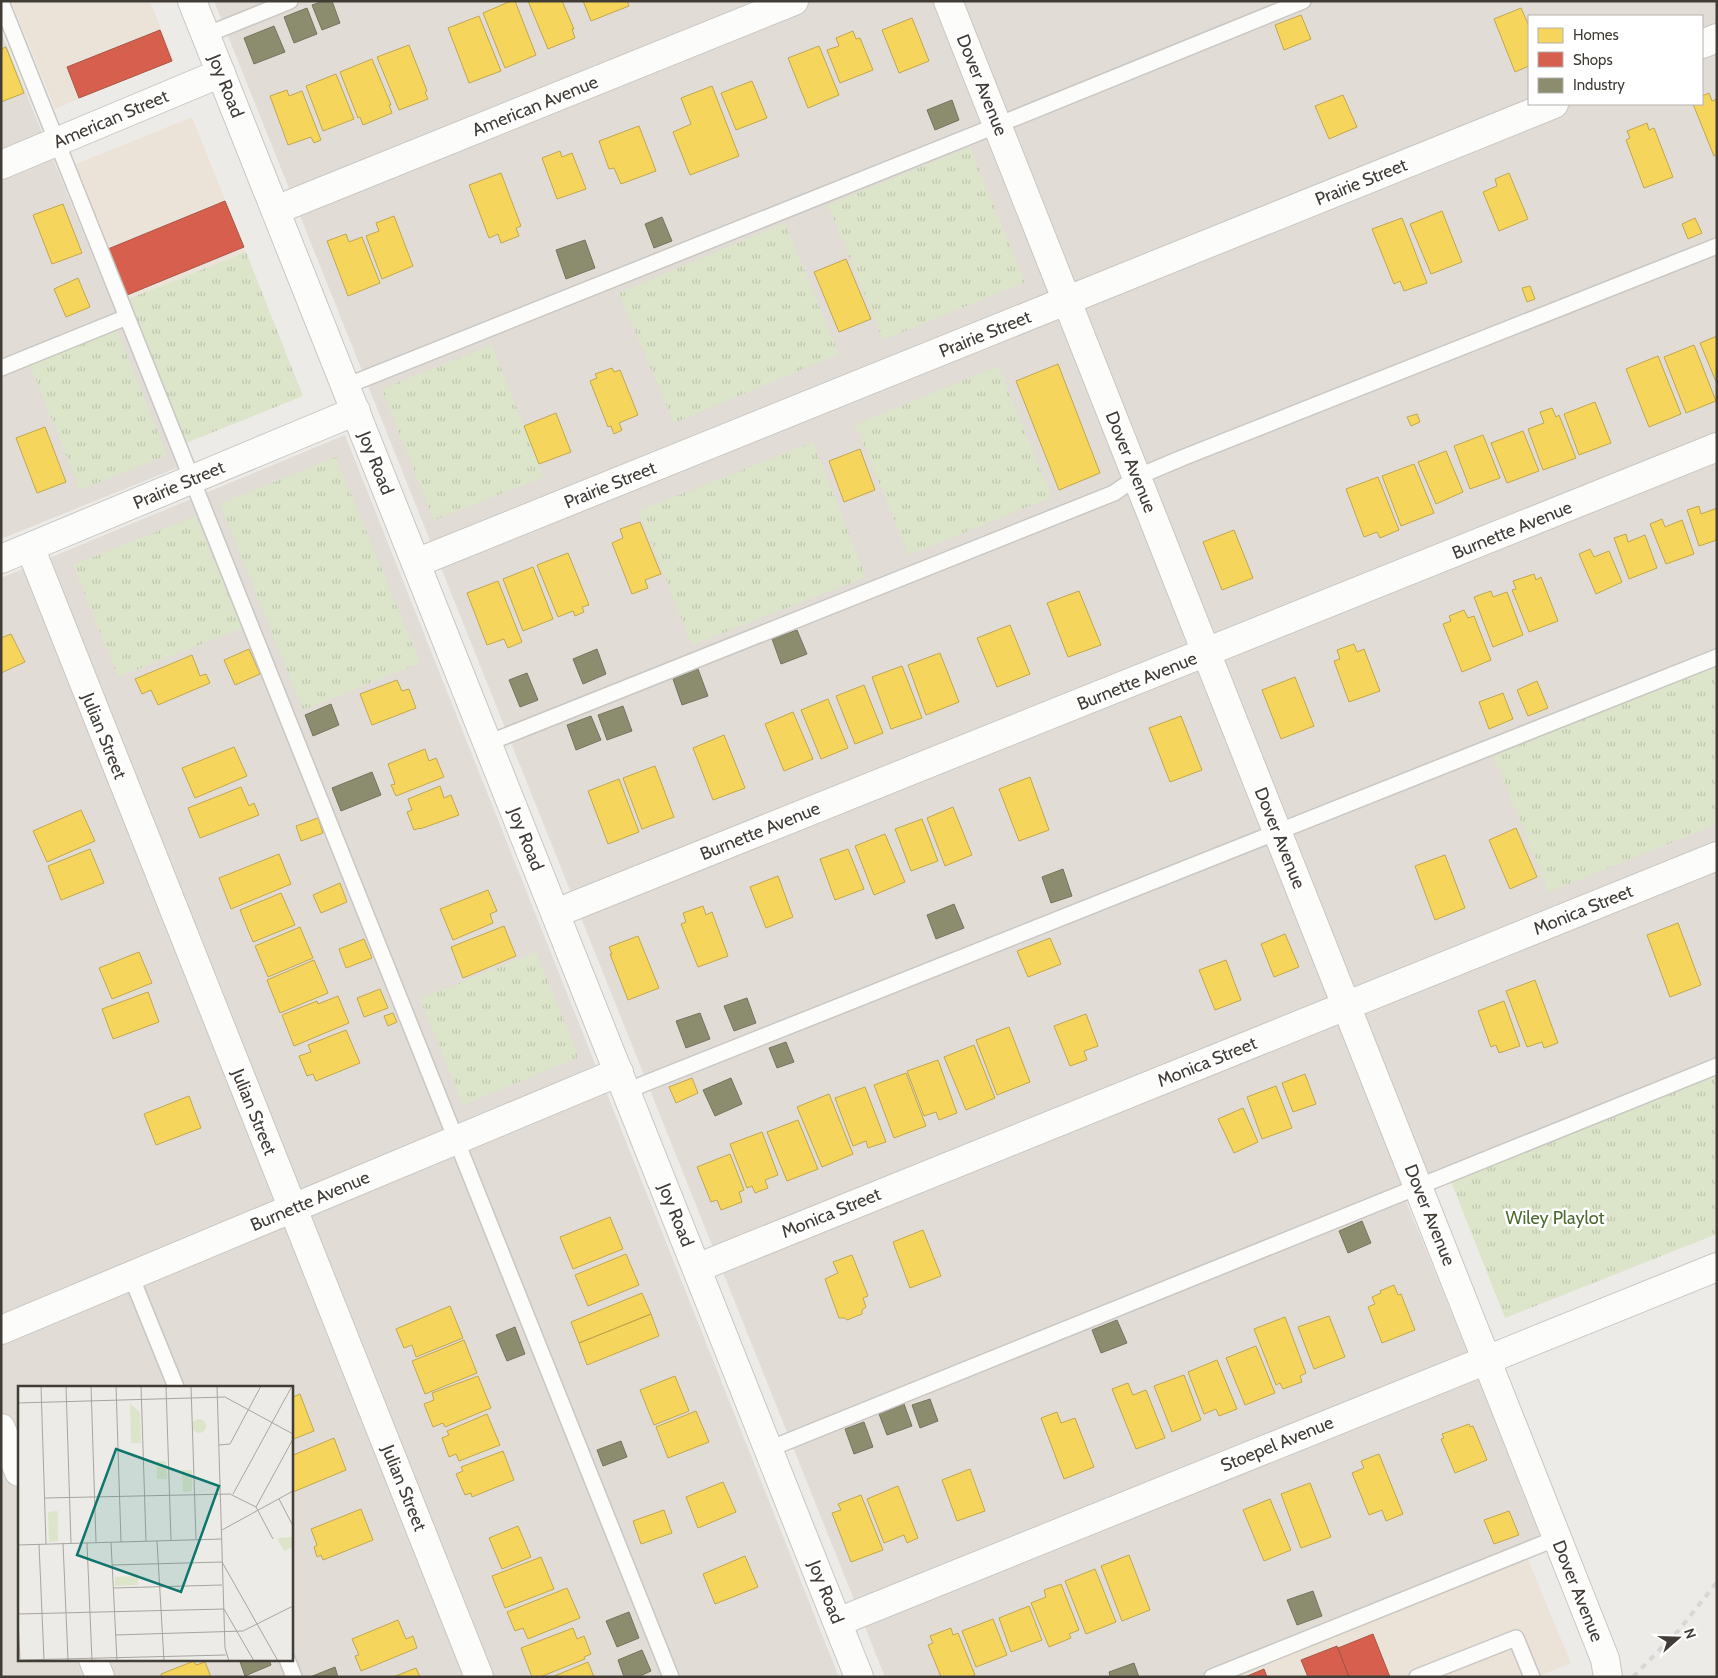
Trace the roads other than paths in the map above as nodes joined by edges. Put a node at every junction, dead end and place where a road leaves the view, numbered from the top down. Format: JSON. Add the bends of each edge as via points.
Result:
{"nodes":[{"id":1,"x":192,"y":1,"type":"edge"},
{"id":2,"x":290,"y":1,"type":"edge"},
{"id":3,"x":794,"y":1,"type":"edge"},
{"id":4,"x":948,"y":1,"type":"edge"},
{"id":5,"x":1303,"y":1,"type":"edge"},
{"id":6,"x":1,"y":2,"type":"edge"},
{"id":7,"x":206,"y":35,"type":"junction"},
{"id":8,"x":1717,"y":38,"type":"edge"},
{"id":9,"x":1703,"y":44,"type":"edge"},
{"id":10,"x":221,"y":73,"type":"junction"},
{"id":11,"x":1552,"y":105,"type":"edge"},
{"id":12,"x":998,"y":125,"type":"junction"},
{"id":13,"x":57,"y":142,"type":"junction"},
{"id":14,"x":1,"y":165,"type":"edge"},
{"id":15,"x":276,"y":210,"type":"junction"},
{"id":16,"x":1717,"y":246,"type":"edge"},
{"id":17,"x":1067,"y":301,"type":"junction"},
{"id":18,"x":127,"y":317,"type":"junction"},
{"id":19,"x":1,"y":368,"type":"edge"},
{"id":20,"x":346,"y":386,"type":"junction"},
{"id":21,"x":356,"y":411,"type":"junction"},
{"id":22,"x":1717,"y":447,"type":"edge"},
{"id":23,"x":1137,"y":477,"type":"junction"},
{"id":24,"x":192,"y":480,"type":"junction"},
{"id":25,"x":30,"y":547,"type":"junction"},
{"id":26,"x":1,"y":559,"type":"edge"},
{"id":27,"x":416,"y":563,"type":"junction"},
{"id":28,"x":1206,"y":653,"type":"junction"},
{"id":29,"x":1717,"y":657,"type":"edge"},
{"id":30,"x":488,"y":743,"type":"junction"},
{"id":31,"x":1277,"y":832,"type":"junction"},
{"id":32,"x":1717,"y":856,"type":"edge"},
{"id":33,"x":556,"y":913,"type":"junction"},
{"id":34,"x":1347,"y":1006,"type":"junction"},
{"id":35,"x":1717,"y":1066,"type":"edge"},
{"id":36,"x":623,"y":1081,"type":"junction"},
{"id":37,"x":456,"y":1140,"type":"junction"},
{"id":38,"x":1419,"y":1187,"type":"junction"},
{"id":39,"x":293,"y":1208,"type":"junction"},
{"id":40,"x":1717,"y":1266,"type":"edge"},
{"id":41,"x":697,"y":1268,"type":"junction"},
{"id":42,"x":131,"y":1276,"type":"junction"},
{"id":43,"x":1,"y":1330,"type":"edge"},
{"id":44,"x":1487,"y":1360,"type":"junction"},
{"id":45,"x":176,"y":1386,"type":"edge"},
{"id":46,"x":1,"y":1428,"type":"edge"},
{"id":47,"x":769,"y":1449,"type":"junction"},
{"id":48,"x":18,"y":1470,"type":"edge"},
{"id":49,"x":1557,"y":1538,"type":"junction"},
{"id":50,"x":838,"y":1622,"type":"junction"},
{"id":51,"x":93,"y":1660,"type":"edge"},
{"id":52,"x":287,"y":1660,"type":"edge"},
{"id":53,"x":100,"y":1677,"type":"edge"},
{"id":54,"x":294,"y":1677,"type":"edge"},
{"id":55,"x":479,"y":1677,"type":"edge"},
{"id":56,"x":671,"y":1677,"type":"edge"},
{"id":57,"x":859,"y":1677,"type":"edge"},
{"id":58,"x":1212,"y":1677,"type":"edge"},
{"id":59,"x":1417,"y":1677,"type":"edge"},
{"id":60,"x":1532,"y":1677,"type":"edge"},
{"id":61,"x":1608,"y":1677,"type":"edge"}],
"edges":[{"from":1,"to":7,"type":"street","name":"Joy Road"},
{"from":2,"to":7,"type":"lane"},
{"from":3,"to":15,"type":"street","name":"American Avenue"},
{"from":4,"to":12,"type":"street","name":"Dover Avenue"},
{"from":5,"to":12,"type":"lane"},
{"from":6,"to":13,"type":"lane"},
{"from":7,"to":10,"type":"street","name":"Joy Road"},
{"from":8,"to":9,"type":"street"},
{"from":10,"to":13,"type":"street","name":"American Street"},
{"from":10,"to":15,"type":"street","name":"Joy Road"},
{"from":11,"to":17,"type":"street","name":"Prairie Street"},
{"from":12,"to":17,"type":"street","name":"Dover Avenue"},
{"from":12,"to":20,"type":"lane"},
{"from":13,"to":14,"type":"street","name":"American Street"},
{"from":13,"to":18,"type":"lane"},
{"from":15,"to":20,"type":"street","name":"Joy Road"},
{"from":16,"to":23,"type":"lane"},
{"from":17,"to":23,"type":"street","name":"Dover Avenue"},
{"from":17,"to":27,"type":"street","name":"Prairie Street"},
{"from":18,"to":19,"type":"lane"},
{"from":18,"to":24,"type":"lane"},
{"from":20,"to":21,"type":"street","name":"Joy Road"},
{"from":21,"to":24,"type":"street","name":"Prairie Street"},
{"from":21,"to":27,"type":"street","name":"Joy Road"},
{"from":22,"to":28,"type":"street","name":"Burnette Avenue"},
{"from":23,"to":28,"type":"street","name":"Dover Avenue"},
{"from":23,"to":30,"type":"lane","via":[[1114,493]]},
{"from":24,"to":25,"type":"street","name":"Prairie Street"},
{"from":24,"to":37,"type":"lane"},
{"from":25,"to":26,"type":"street","name":"Prairie Street"},
{"from":25,"to":39,"type":"street","name":"Julian Street"},
{"from":27,"to":30,"type":"street","name":"Joy Road"},
{"from":28,"to":31,"type":"street","name":"Dover Avenue"},
{"from":28,"to":33,"type":"street","name":"Burnette Avenue"},
{"from":29,"to":31,"type":"lane"},
{"from":30,"to":33,"type":"street","name":"Joy Road"},
{"from":31,"to":34,"type":"street","name":"Dover Avenue"},
{"from":31,"to":36,"type":"lane"},
{"from":32,"to":34,"type":"street","name":"Monica Street"},
{"from":33,"to":36,"type":"street","name":"Joy Road"},
{"from":34,"to":38,"type":"street","name":"Dover Avenue"},
{"from":34,"to":41,"type":"street","name":"Monica Street"},
{"from":35,"to":38,"type":"lane"},
{"from":36,"to":37,"type":"street","name":"Burnette Avenue"},
{"from":36,"to":41,"type":"street","name":"Joy Road"},
{"from":37,"to":39,"type":"street","name":"Burnette Avenue"},
{"from":37,"to":56,"type":"lane"},
{"from":38,"to":44,"type":"street","name":"Dover Avenue"},
{"from":38,"to":47,"type":"lane"},
{"from":39,"to":42,"type":"street","name":"Burnette Avenue"},
{"from":39,"to":55,"type":"street","name":"Julian Street"},
{"from":40,"to":44,"type":"street","name":"Stoepel Avenue"},
{"from":41,"to":47,"type":"street","name":"Joy Road"},
{"from":42,"to":43,"type":"street","name":"Burnette Avenue"},
{"from":42,"to":45,"type":"lane"},
{"from":44,"to":49,"type":"street","name":"Dover Avenue"},
{"from":44,"to":50,"type":"street","name":"Stoepel Avenue"},
{"from":46,"to":48,"type":"street"},
{"from":47,"to":50,"type":"street","name":"Joy Road"},
{"from":49,"to":58,"type":"lane"},
{"from":49,"to":61,"type":"street","name":"Dover Avenue","via":[[1605,1659]]},
{"from":50,"to":57,"type":"street","name":"Joy Road"},
{"from":51,"to":53,"type":"street"},
{"from":52,"to":54,"type":"lane"},
{"from":59,"to":60,"type":"lane","via":[[1516,1638]]}]}
